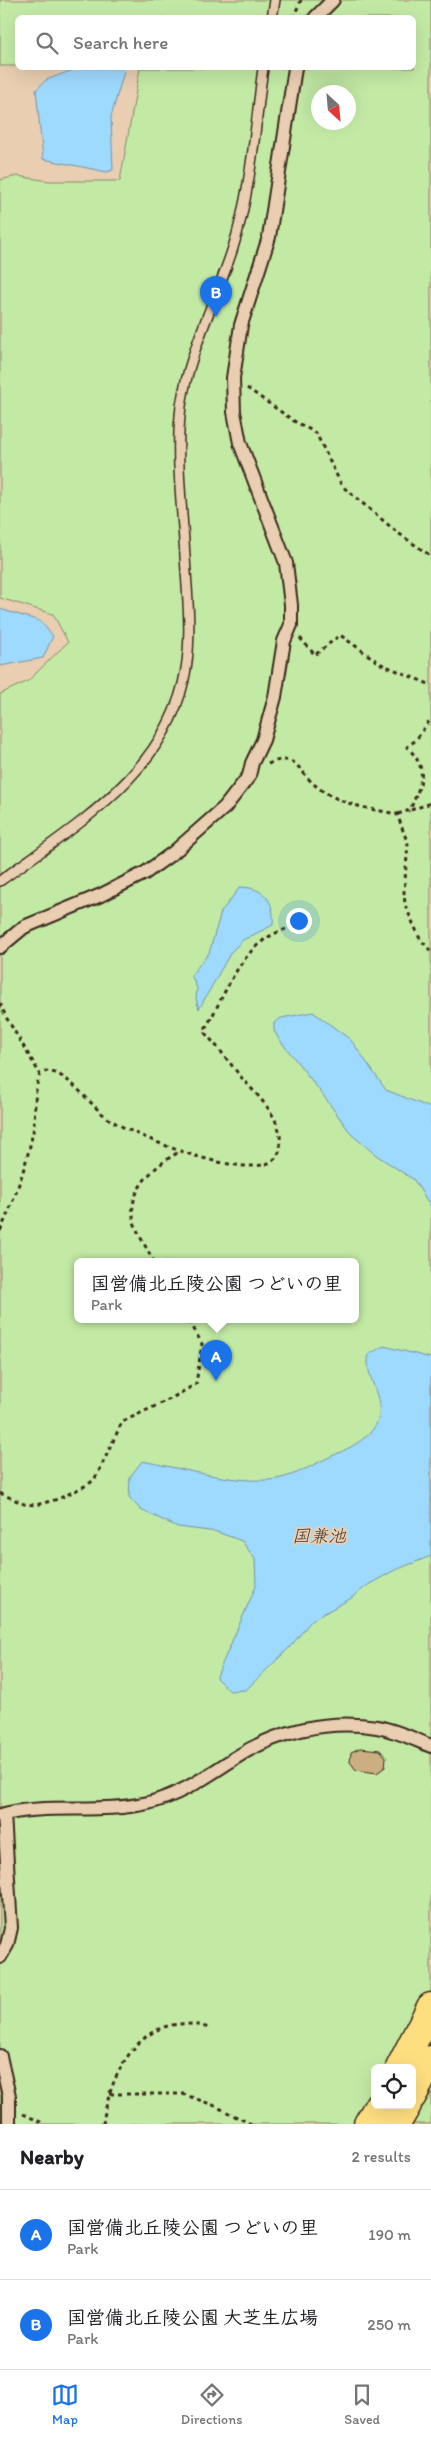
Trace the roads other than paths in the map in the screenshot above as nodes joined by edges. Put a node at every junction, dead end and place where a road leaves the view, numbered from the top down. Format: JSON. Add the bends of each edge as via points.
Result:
{"nodes":[{"id":1,"x":275,"y":0,"type":"edge"},
{"id":2,"x":333,"y":0,"type":"edge"},
{"id":3,"x":272,"y":15,"type":"edge"},
{"id":4,"x":318,"y":15,"type":"edge"},
{"id":5,"x":263,"y":70,"type":"edge"},
{"id":6,"x":295,"y":70,"type":"edge"},
{"id":7,"x":0,"y":881,"type":"edge"},
{"id":8,"x":0,"y":947,"type":"edge"},
{"id":9,"x":431,"y":1746,"type":"edge"},
{"id":10,"x":2,"y":1815,"type":"edge"},
{"id":11,"x":0,"y":1956,"type":"edge"},
{"id":12,"x":431,"y":2007,"type":"edge"},
{"id":13,"x":0,"y":2056,"type":"edge"},
{"id":14,"x":431,"y":2060,"type":"edge"},
{"id":15,"x":402,"y":2064,"type":"edge"},
{"id":16,"x":416,"y":2088,"type":"edge"},
{"id":17,"x":377,"y":2109,"type":"edge"},
{"id":18,"x":405,"y":2109,"type":"edge"},
{"id":19,"x":9,"y":2119,"type":"edge"},
{"id":20,"x":368,"y":2124,"type":"edge"},
{"id":21,"x":396,"y":2124,"type":"edge"}],
"edges":[{"from":1,"to":3,"type":"lane"},
{"from":2,"to":4,"type":"street"},
{"from":5,"to":7,"type":"lane","via":[[241,215],[232,251],[188,371],[181,406],[179,457],[188,644],[186,670],[178,699],[157,744],[101,808]]},
{"from":6,"to":8,"type":"street","via":[[269,237],[241,325],[233,378],[234,412],[240,443],[286,563],[291,625],[268,723],[249,776],[200,831],[153,868],[101,895],[24,927]]},
{"from":9,"to":10,"type":"street","via":[[379,1727],[345,1724],[313,1728],[284,1734],[258,1745],[186,1790],[147,1804]]},
{"from":10,"to":11,"type":"street","via":[[12,1928]]},
{"from":12,"to":15,"type":"highway"},
{"from":13,"to":19,"type":"street","via":[[7,2081]]},
{"from":14,"to":16,"type":"highway"},
{"from":17,"to":20,"type":"highway"},
{"from":18,"to":21,"type":"highway"}]}
